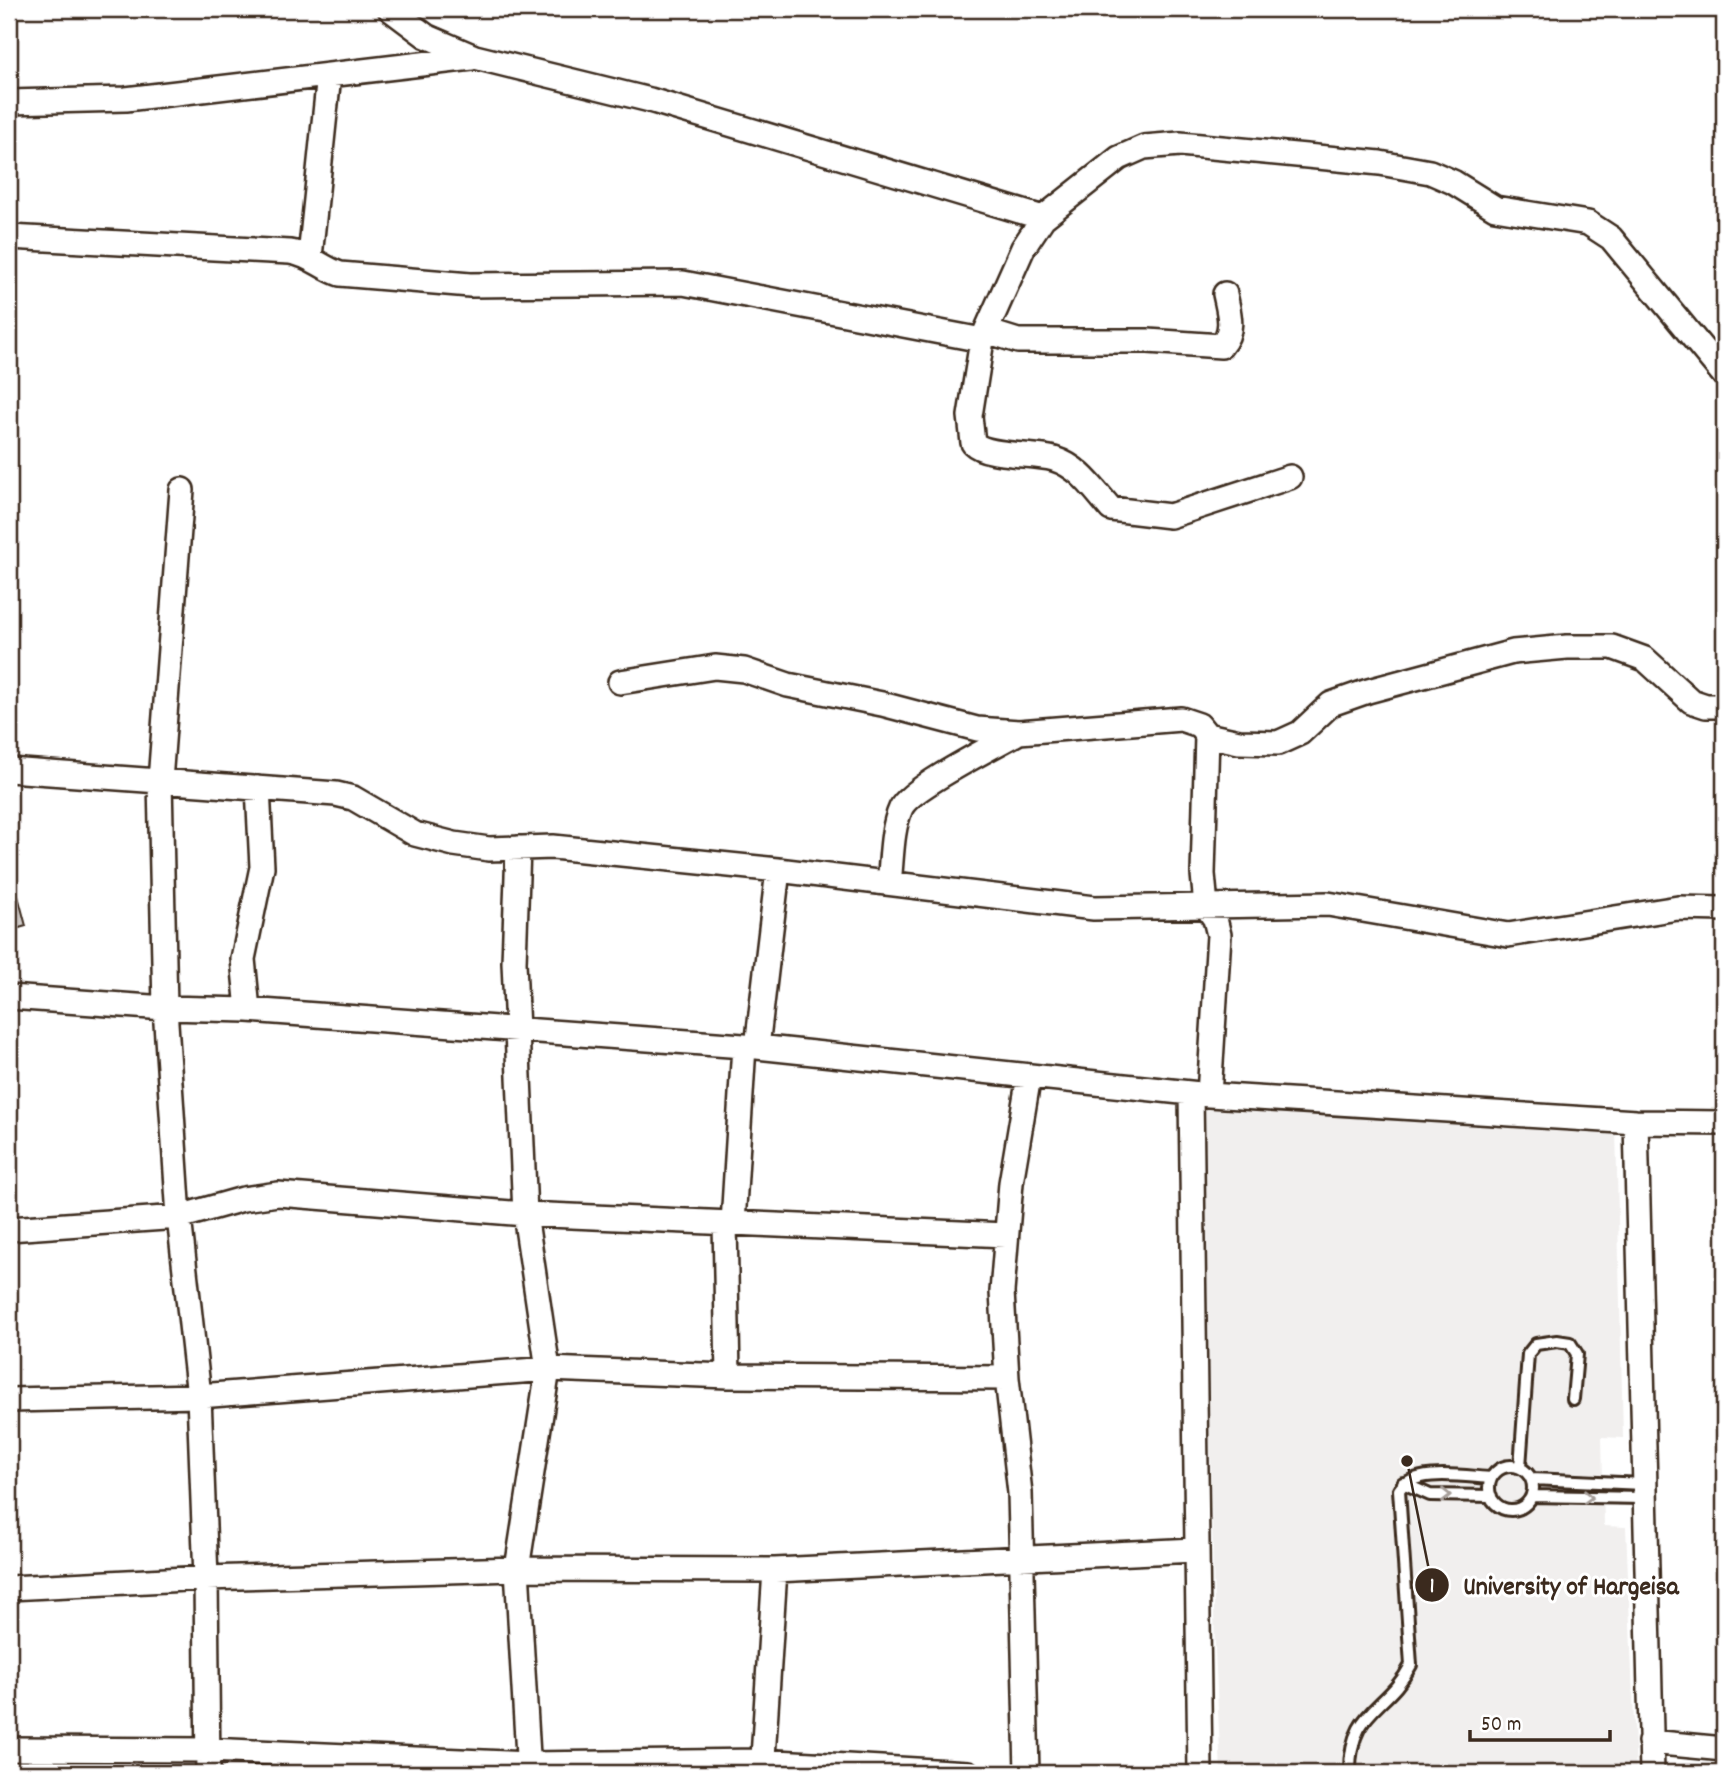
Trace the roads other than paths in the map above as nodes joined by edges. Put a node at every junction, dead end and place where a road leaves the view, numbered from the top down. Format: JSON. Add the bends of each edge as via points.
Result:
{"nodes":[{"id":1,"x":390,"y":9,"type":"edge"},
{"id":2,"x":475,"y":57,"type":"junction"},
{"id":3,"x":329,"y":75,"type":"junction"},
{"id":4,"x":9,"y":102,"type":"edge"},
{"id":5,"x":1043,"y":218,"type":"junction"},
{"id":6,"x":9,"y":237,"type":"edge"},
{"id":7,"x":310,"y":257,"type":"junction"},
{"id":8,"x":1225,"y":294,"type":"dead end"},
{"id":9,"x":984,"y":336,"type":"junction"},
{"id":10,"x":1724,"y":375,"type":"edge"},
{"id":11,"x":1290,"y":477,"type":"dead end"},
{"id":12,"x":182,"y":490,"type":"dead end"},
{"id":13,"x":620,"y":682,"type":"dead end"},
{"id":14,"x":1724,"y":706,"type":"edge"},
{"id":15,"x":1019,"y":732,"type":"junction"},
{"id":16,"x":1207,"y":735,"type":"junction"},
{"id":17,"x":9,"y":770,"type":"edge"},
{"id":18,"x":160,"y":781,"type":"junction"},
{"id":19,"x":258,"y":788,"type":"junction"},
{"id":20,"x":518,"y":848,"type":"junction"},
{"id":21,"x":778,"y":870,"type":"junction"},
{"id":22,"x":889,"y":883,"type":"junction"},
{"id":23,"x":1206,"y":906,"type":"junction"},
{"id":24,"x":1724,"y":909,"type":"edge"},
{"id":25,"x":9,"y":997,"type":"edge"},
{"id":26,"x":165,"y":1009,"type":"junction"},
{"id":27,"x":248,"y":1010,"type":"junction"},
{"id":28,"x":516,"y":1029,"type":"junction"},
{"id":29,"x":751,"y":1046,"type":"junction"},
{"id":30,"x":1029,"y":1076,"type":"junction"},
{"id":31,"x":1200,"y":1095,"type":"junction"},
{"id":32,"x":1636,"y":1122,"type":"junction"},
{"id":33,"x":1724,"y":1123,"type":"edge"},
{"id":34,"x":525,"y":1213,"type":"junction"},
{"id":35,"x":179,"y":1217,"type":"junction"},
{"id":36,"x":729,"y":1223,"type":"junction"},
{"id":37,"x":9,"y":1229,"type":"edge"},
{"id":38,"x":1006,"y":1235,"type":"junction"},
{"id":39,"x":548,"y":1369,"type":"junction"},
{"id":40,"x":728,"y":1376,"type":"junction"},
{"id":41,"x":1007,"y":1378,"type":"junction"},
{"id":42,"x":199,"y":1396,"type":"junction"},
{"id":43,"x":1573,"y":1399,"type":"dead end"},
{"id":44,"x":9,"y":1400,"type":"edge"},
{"id":45,"x":1520,"y":1467,"type":"junction"},
{"id":46,"x":1491,"y":1479,"type":"junction"},
{"id":47,"x":1532,"y":1479,"type":"junction"},
{"id":48,"x":1403,"y":1483,"type":"junction"},
{"id":49,"x":1643,"y":1491,"type":"junction"},
{"id":50,"x":1491,"y":1496,"type":"junction"},
{"id":51,"x":1532,"y":1496,"type":"junction"},
{"id":52,"x":1195,"y":1550,"type":"junction"},
{"id":53,"x":1020,"y":1560,"type":"junction"},
{"id":54,"x":517,"y":1569,"type":"junction"},
{"id":55,"x":775,"y":1570,"type":"junction"},
{"id":56,"x":206,"y":1578,"type":"junction"},
{"id":57,"x":9,"y":1588,"type":"edge"},
{"id":58,"x":1650,"y":1742,"type":"junction"},
{"id":59,"x":9,"y":1749,"type":"edge"},
{"id":60,"x":1724,"y":1749,"type":"edge"},
{"id":61,"x":208,"y":1762,"type":"edge"},
{"id":62,"x":761,"y":1767,"type":"edge"},
{"id":63,"x":529,"y":1768,"type":"edge"},
{"id":64,"x":968,"y":1773,"type":"edge"},
{"id":65,"x":1027,"y":1773,"type":"edge"},
{"id":66,"x":1200,"y":1773,"type":"edge"},
{"id":67,"x":1350,"y":1773,"type":"edge"},
{"id":68,"x":1652,"y":1773,"type":"edge"}],
"edges":[{"from":1,"to":2,"type":"street","via":[[426,36]]},
{"from":2,"to":3,"type":"street"},
{"from":2,"to":5,"type":"street","via":[[662,103]]},
{"from":3,"to":4,"type":"street","via":[[126,99]]},
{"from":3,"to":7,"type":"street"},
{"from":5,"to":9,"type":"street","via":[[1023,248]]},
{"from":5,"to":10,"type":"street","via":[[1119,158],[1144,147],[1180,144],[1380,163],[1430,173],[1495,208],[1598,227]]},
{"from":6,"to":7,"type":"street","via":[[290,252]]},
{"from":7,"to":9,"type":"street","via":[[340,274],[470,285],[683,283]]},
{"from":8,"to":9,"type":"street","via":[[1231,320],[1228,338],[1221,346],[1018,341]]},
{"from":9,"to":11,"type":"street","via":[[970,416],[973,443],[987,450],[1055,459],[1078,471],[1111,509],[1170,516]]},
{"from":12,"to":18,"type":"street"},
{"from":13,"to":15,"type":"street","via":[[715,667],[744,670],[788,685],[976,729]]},
{"from":14,"to":16,"type":"street","via":[[1690,701],[1645,659],[1612,647],[1567,647],[1513,652],[1368,691],[1331,704],[1300,733],[1278,743],[1239,743]]},
{"from":15,"to":16,"type":"street","via":[[1181,719],[1199,725]]},
{"from":15,"to":22,"type":"street","via":[[905,801],[896,826]]},
{"from":16,"to":23,"type":"street"},
{"from":17,"to":18,"type":"street"},
{"from":18,"to":19,"type":"street"},
{"from":18,"to":26,"type":"street"},
{"from":19,"to":20,"type":"street","via":[[336,793],[415,834],[489,849]]},
{"from":19,"to":27,"type":"street","via":[[262,867],[243,959]]},
{"from":20,"to":21,"type":"street","via":[[553,847]]},
{"from":20,"to":28,"type":"street"},
{"from":21,"to":22,"type":"street"},
{"from":21,"to":29,"type":"street"},
{"from":22,"to":23,"type":"street","via":[[1094,908]]},
{"from":23,"to":24,"type":"street","via":[[1350,905],[1508,935],[1678,908]]},
{"from":23,"to":31,"type":"street","via":[[1219,935]]},
{"from":25,"to":26,"type":"street"},
{"from":26,"to":27,"type":"street"},
{"from":26,"to":35,"type":"street"},
{"from":27,"to":28,"type":"street"},
{"from":28,"to":29,"type":"street"},
{"from":28,"to":34,"type":"street"},
{"from":29,"to":30,"type":"street"},
{"from":29,"to":36,"type":"street"},
{"from":30,"to":31,"type":"street"},
{"from":30,"to":38,"type":"street"},
{"from":31,"to":32,"type":"street"},
{"from":31,"to":52,"type":"street"},
{"from":32,"to":33,"type":"street"},
{"from":32,"to":49,"type":"street"},
{"from":34,"to":35,"type":"street","via":[[278,1194]]},
{"from":34,"to":36,"type":"street"},
{"from":34,"to":39,"type":"street"},
{"from":35,"to":37,"type":"street"},
{"from":35,"to":42,"type":"street"},
{"from":36,"to":38,"type":"street"},
{"from":36,"to":40,"type":"street"},
{"from":38,"to":41,"type":"street","via":[[1002,1292]]},
{"from":39,"to":40,"type":"street"},
{"from":39,"to":42,"type":"street"},
{"from":39,"to":54,"type":"street"},
{"from":40,"to":41,"type":"street"},
{"from":41,"to":53,"type":"street","via":[[1020,1493]]},
{"from":42,"to":44,"type":"street"},
{"from":42,"to":56,"type":"street"},
{"from":43,"to":45,"type":"lane","via":[[1577,1354],[1570,1343],[1536,1344],[1528,1354]]},
{"from":45,"to":46,"type":"lane","via":[[1503,1466]]},
{"from":45,"to":47,"type":"lane"},
{"from":46,"to":48,"type":"lane","via":[[1431,1474]]},
{"from":46,"to":50,"type":"lane"},
{"from":47,"to":49,"type":"lane"},
{"from":47,"to":51,"type":"lane"},
{"from":48,"to":50,"type":"lane","one_way":true,"via":[[1430,1495]]},
{"from":48,"to":67,"type":"lane","via":[[1398,1501],[1411,1665],[1355,1731]]},
{"from":51,"to":49,"type":"lane","one_way":true},
{"from":49,"to":58,"type":"street"},
{"from":50,"to":51,"type":"lane","via":[[1511,1510]]},
{"from":52,"to":53,"type":"street"},
{"from":52,"to":66,"type":"street"},
{"from":53,"to":55,"type":"street"},
{"from":53,"to":65,"type":"street"},
{"from":54,"to":55,"type":"street"},
{"from":54,"to":56,"type":"street"},
{"from":54,"to":63,"type":"street"},
{"from":55,"to":62,"type":"street"},
{"from":56,"to":57,"type":"street"},
{"from":56,"to":61,"type":"street"},
{"from":58,"to":60,"type":"street"},
{"from":58,"to":68,"type":"street"},
{"from":59,"to":61,"type":"street"},
{"from":61,"to":63,"type":"street"},
{"from":62,"to":63,"type":"street"},
{"from":62,"to":64,"type":"street"}]}
